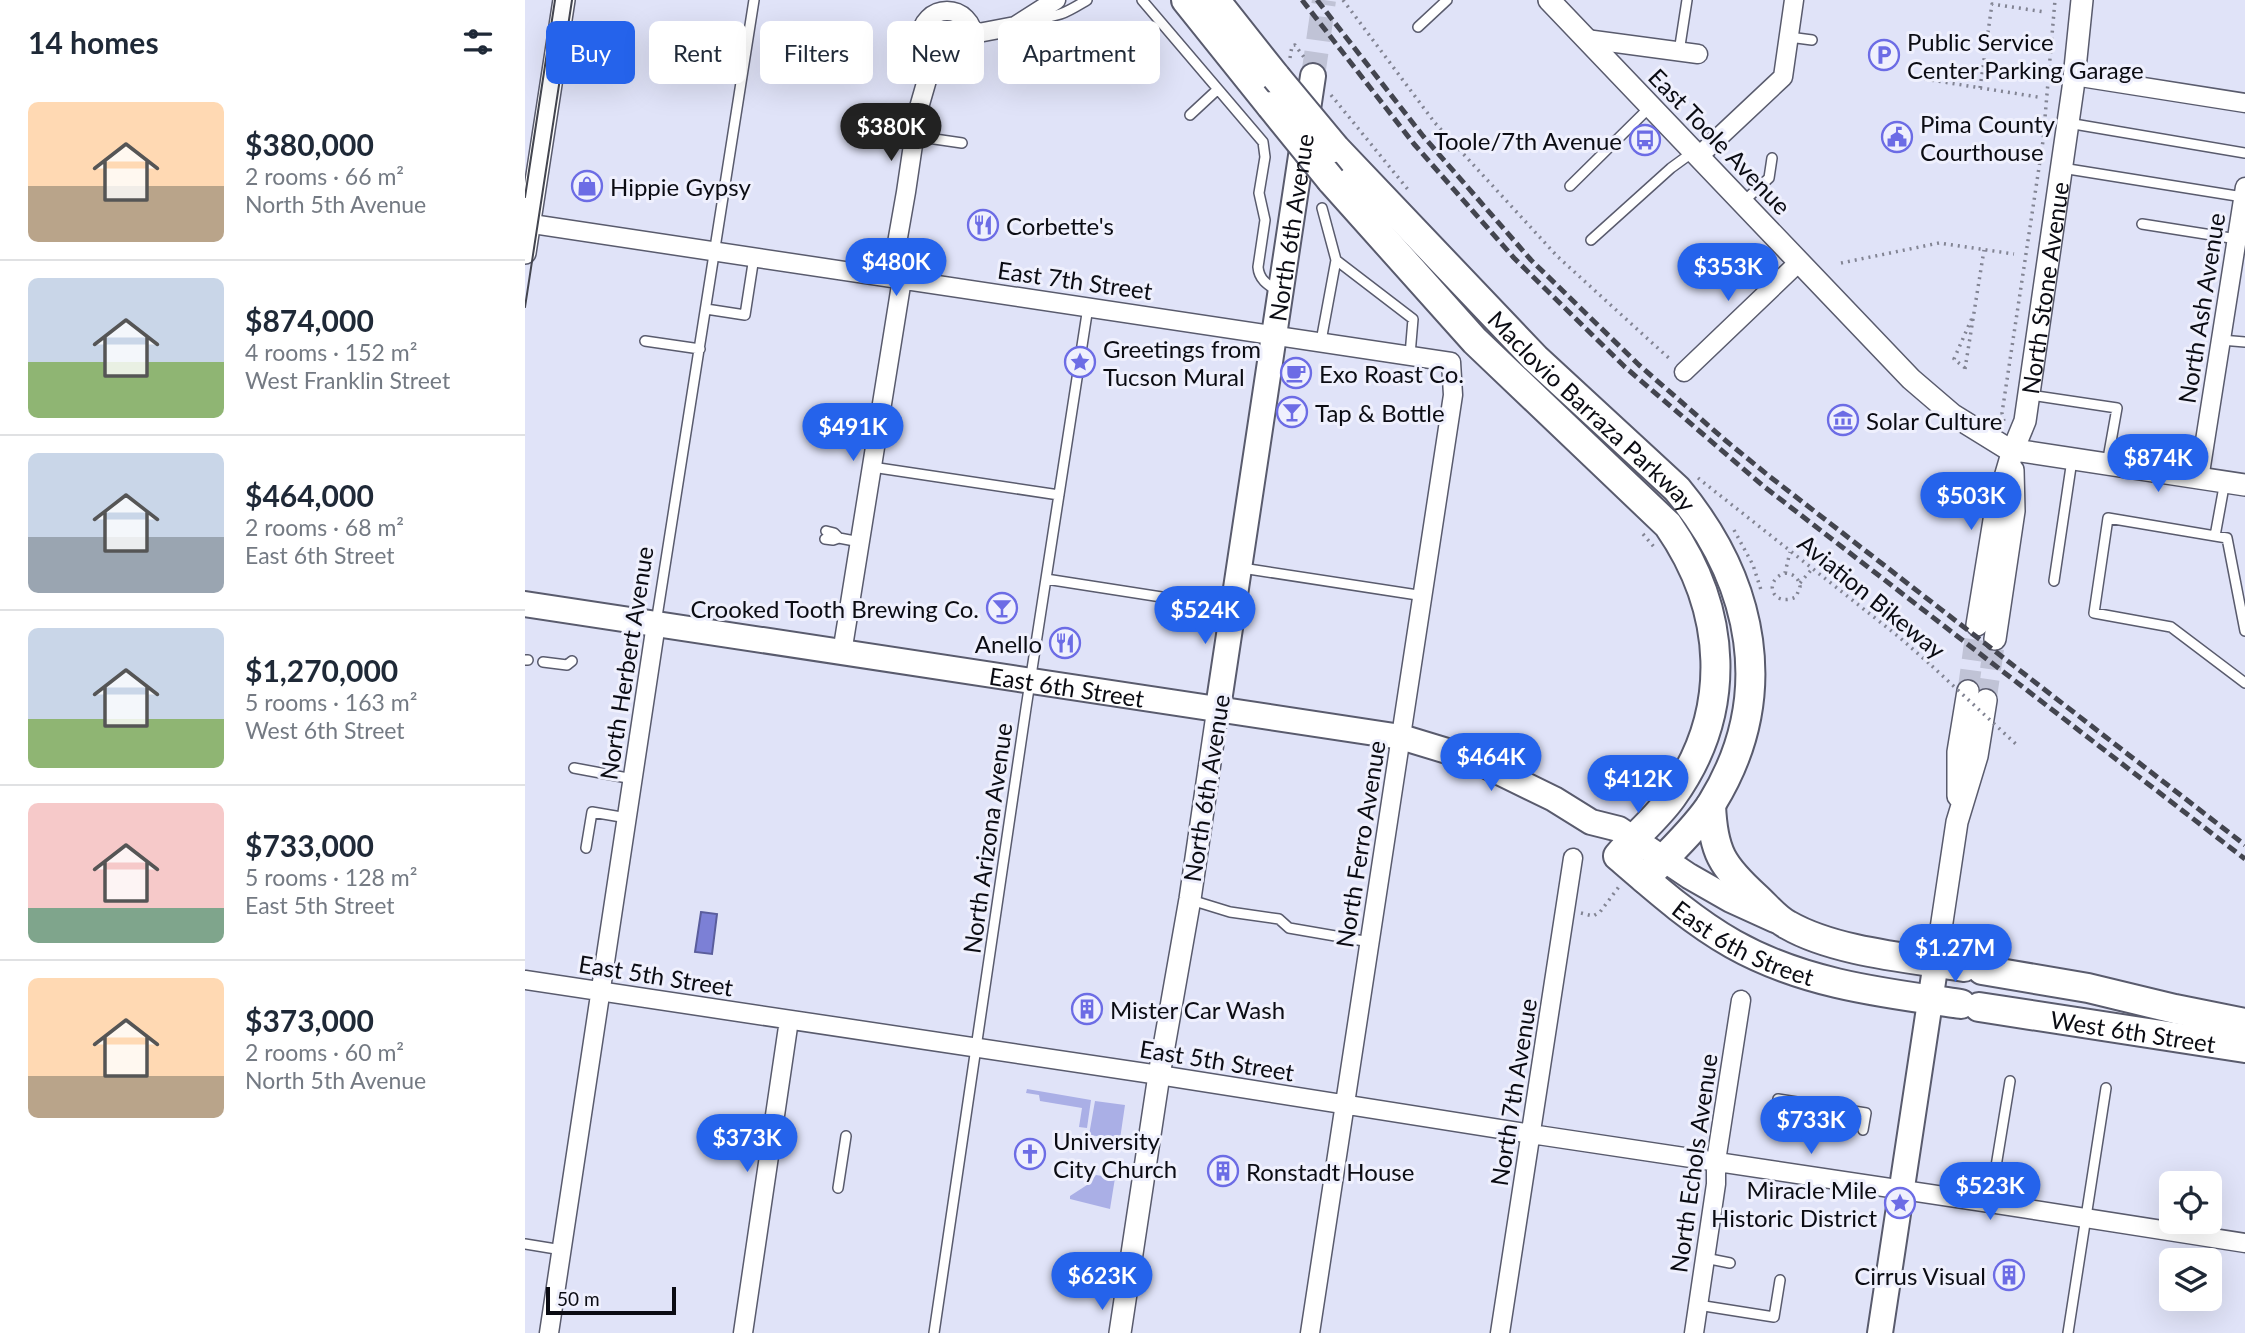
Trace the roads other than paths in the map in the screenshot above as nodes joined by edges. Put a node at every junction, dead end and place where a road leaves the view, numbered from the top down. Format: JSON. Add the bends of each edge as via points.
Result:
{"nodes":[{"id":1,"x":564,"y":0,"type":"edge"},
{"id":2,"x":754,"y":0,"type":"edge"},
{"id":3,"x":1056,"y":0,"type":"edge"},
{"id":4,"x":1087,"y":0,"type":"edge"},
{"id":5,"x":1142,"y":0,"type":"edge"},
{"id":6,"x":1186,"y":0,"type":"edge"},
{"id":7,"x":1215,"y":0,"type":"edge"},
{"id":8,"x":1447,"y":0,"type":"edge"},
{"id":9,"x":1549,"y":0,"type":"edge"},
{"id":10,"x":1687,"y":0,"type":"edge"},
{"id":11,"x":1794,"y":0,"type":"edge"},
{"id":12,"x":2081,"y":0,"type":"edge"},
{"id":13,"x":939,"y":5,"type":"edge"},
{"id":14,"x":1034,"y":16,"type":"junction"},
{"id":15,"x":926,"y":21,"type":"edge"},
{"id":16,"x":967,"y":21,"type":"edge"},
{"id":17,"x":1418,"y":27,"type":"dead end"},
{"id":18,"x":984,"y":32,"type":"edge"},
{"id":19,"x":1789,"y":37,"type":"junction"},
{"id":20,"x":1586,"y":39,"type":"junction"},
{"id":21,"x":1812,"y":40,"type":"dead end"},
{"id":22,"x":746,"y":51,"type":"edge"},
{"id":23,"x":1679,"y":52,"type":"junction"},
{"id":24,"x":1697,"y":54,"type":"dead end"},
{"id":25,"x":1313,"y":76,"type":"tunnel mouth"},
{"id":26,"x":2074,"y":76,"type":"junction"},
{"id":27,"x":741,"y":84,"type":"edge"},
{"id":28,"x":926,"y":84,"type":"edge"},
{"id":29,"x":1218,"y":89,"type":"junction"},
{"id":30,"x":2245,"y":103,"type":"edge"},
{"id":31,"x":1651,"y":106,"type":"junction"},
{"id":32,"x":1191,"y":115,"type":"dead end"},
{"id":33,"x":2068,"y":123,"type":"junction"},
{"id":34,"x":914,"y":136,"type":"junction"},
{"id":35,"x":962,"y":143,"type":"dead end"},
{"id":36,"x":1697,"y":153,"type":"junction"},
{"id":37,"x":2245,"y":153,"type":"edge"},
{"id":38,"x":1772,"y":158,"type":"dead end"},
{"id":39,"x":2061,"y":168,"type":"junction"},
{"id":40,"x":1570,"y":186,"type":"dead end"},
{"id":41,"x":2244,"y":192,"type":"edge"},
{"id":42,"x":1743,"y":202,"type":"junction"},
{"id":43,"x":1322,"y":208,"type":"dead end"},
{"id":44,"x":527,"y":223,"type":"edge"},
{"id":45,"x":2142,"y":224,"type":"dead end"},
{"id":46,"x":2240,"y":232,"type":"edge"},
{"id":47,"x":1591,"y":240,"type":"dead end"},
{"id":48,"x":715,"y":251,"type":"junction"},
{"id":49,"x":525,"y":253,"type":"edge"},
{"id":50,"x":754,"y":257,"type":"junction"},
{"id":51,"x":1336,"y":260,"type":"junction"},
{"id":52,"x":1799,"y":262,"type":"junction"},
{"id":53,"x":896,"y":278,"type":"junction"},
{"id":54,"x":1280,"y":292,"type":"junction"},
{"id":55,"x":1088,"y":307,"type":"junction"},
{"id":56,"x":706,"y":309,"type":"junction"},
{"id":57,"x":1273,"y":334,"type":"junction"},
{"id":58,"x":2221,"y":340,"type":"junction"},
{"id":59,"x":645,"y":341,"type":"dead end"},
{"id":60,"x":1321,"y":341,"type":"junction"},
{"id":61,"x":2245,"y":342,"type":"edge"},
{"id":62,"x":700,"y":349,"type":"junction"},
{"id":63,"x":1410,"y":355,"type":"junction"},
{"id":64,"x":1451,"y":362,"type":"joint"},
{"id":65,"x":1684,"y":372,"type":"road end"},
{"id":66,"x":2029,"y":395,"type":"junction"},
{"id":67,"x":2013,"y":450,"type":"junction"},
{"id":68,"x":2072,"y":460,"type":"junction"},
{"id":69,"x":2107,"y":465,"type":"junction"},
{"id":70,"x":872,"y":467,"type":"junction"},
{"id":71,"x":2138,"y":470,"type":"junction"},
{"id":72,"x":2199,"y":479,"type":"junction"},
{"id":73,"x":2245,"y":485,"type":"edge"},
{"id":74,"x":2223,"y":492,"type":"junction"},
{"id":75,"x":1059,"y":495,"type":"junction"},
{"id":76,"x":2245,"y":497,"type":"edge"},
{"id":77,"x":826,"y":535,"type":"dead end"},
{"id":78,"x":2215,"y":536,"type":"junction"},
{"id":79,"x":860,"y":542,"type":"junction"},
{"id":80,"x":1240,"y":567,"type":"junction"},
{"id":81,"x":1046,"y":579,"type":"junction"},
{"id":82,"x":2054,"y":581,"type":"dead end"},
{"id":83,"x":1423,"y":596,"type":"junction"},
{"id":84,"x":525,"y":604,"type":"edge"},
{"id":85,"x":1234,"y":609,"type":"junction"},
{"id":86,"x":656,"y":624,"type":"junction"},
{"id":87,"x":1977,"y":625,"type":"tunnel mouth"},
{"id":88,"x":2245,"y":631,"type":"edge"},
{"id":89,"x":1995,"y":639,"type":"tunnel mouth"},
{"id":90,"x":842,"y":653,"type":"junction"},
{"id":91,"x":572,"y":661,"type":"dead end"},
{"id":92,"x":543,"y":662,"type":"dead end"},
{"id":93,"x":1030,"y":681,"type":"junction"},
{"id":94,"x":2245,"y":683,"type":"edge"},
{"id":95,"x":1977,"y":695,"type":"tunnel mouth"},
{"id":96,"x":1218,"y":708,"type":"junction"},
{"id":97,"x":1401,"y":737,"type":"junction"},
{"id":98,"x":574,"y":768,"type":"dead end"},
{"id":99,"x":633,"y":779,"type":"junction"},
{"id":100,"x":1711,"y":806,"type":"junction"},
{"id":101,"x":627,"y":818,"type":"junction"},
{"id":102,"x":586,"y":848,"type":"dead end"},
{"id":103,"x":1621,"y":857,"type":"junction"},
{"id":104,"x":1573,"y":858,"type":"dead end"},
{"id":105,"x":1654,"y":869,"type":"junction"},
{"id":106,"x":1190,"y":899,"type":"junction"},
{"id":107,"x":1787,"y":925,"type":"junction"},
{"id":108,"x":1370,"y":942,"type":"junction"},
{"id":109,"x":1935,"y":962,"type":"junction"},
{"id":110,"x":525,"y":980,"type":"edge"},
{"id":111,"x":602,"y":992,"type":"junction"},
{"id":112,"x":1741,"y":1000,"type":"dead end"},
{"id":113,"x":1930,"y":1000,"type":"junction"},
{"id":114,"x":789,"y":1020,"type":"junction"},
{"id":115,"x":2245,"y":1023,"type":"edge"},
{"id":116,"x":2245,"y":1048,"type":"edge"},
{"id":117,"x":977,"y":1049,"type":"junction"},
{"id":118,"x":1159,"y":1075,"type":"junction"},
{"id":119,"x":2010,"y":1081,"type":"dead end"},
{"id":120,"x":2106,"y":1088,"type":"dead end"},
{"id":121,"x":1346,"y":1105,"type":"junction"},
{"id":122,"x":1776,"y":1118,"type":"dead end"},
{"id":123,"x":1863,"y":1130,"type":"dead end"},
{"id":124,"x":1531,"y":1134,"type":"junction"},
{"id":125,"x":846,"y":1136,"type":"dead end"},
{"id":126,"x":1716,"y":1161,"type":"junction"},
{"id":127,"x":838,"y":1188,"type":"dead end"},
{"id":128,"x":1901,"y":1189,"type":"junction"},
{"id":129,"x":1990,"y":1203,"type":"junction"},
{"id":130,"x":2085,"y":1219,"type":"junction"},
{"id":131,"x":525,"y":1244,"type":"edge"},
{"id":132,"x":2245,"y":1244,"type":"edge"},
{"id":133,"x":562,"y":1250,"type":"junction"},
{"id":134,"x":1705,"y":1258,"type":"junction"},
{"id":135,"x":1730,"y":1263,"type":"dead end"},
{"id":136,"x":1780,"y":1280,"type":"dead end"},
{"id":137,"x":1698,"y":1306,"type":"junction"},
{"id":138,"x":549,"y":1333,"type":"edge"},
{"id":139,"x":743,"y":1333,"type":"edge"},
{"id":140,"x":934,"y":1333,"type":"edge"},
{"id":141,"x":1119,"y":1333,"type":"edge"},
{"id":142,"x":1310,"y":1333,"type":"edge"},
{"id":143,"x":1500,"y":1333,"type":"edge"},
{"id":144,"x":1694,"y":1333,"type":"edge"},
{"id":145,"x":1880,"y":1333,"type":"edge"},
{"id":146,"x":2068,"y":1333,"type":"edge"}],
"edges":[{"from":1,"to":44,"type":"street"},
{"from":2,"to":22,"type":"lane","name":"North Herbert Avenue"},
{"from":3,"to":14,"type":"street"},
{"from":4,"to":14,"type":"lane","via":[[1064,14],[1047,19]]},
{"from":5,"to":29,"type":"lane"},
{"from":6,"to":103,"type":"main road","name":"Maclovio Barraza Parkway","bridge":true,"via":[[1331,180],[1475,341],[1668,526],[1690,562],[1709,613],[1716,656],[1716,694],[1709,726],[1691,769],[1671,799]]},
{"from":7,"to":100,"type":"main road","name":"Maclovio Barraza Parkway","bridge":true,"via":[[1335,148],[1535,358],[1677,489],[1718,546],[1748,633],[1751,672],[1743,733]]},
{"from":8,"to":17,"type":"lane"},
{"from":9,"to":20,"type":"street","name":"East Toole Avenue"},
{"from":10,"to":23,"type":"lane"},
{"from":11,"to":19,"type":"street"},
{"from":12,"to":26,"type":"street","name":"North Stone Avenue"},
{"from":13,"to":15,"type":"street"},
{"from":13,"to":16,"type":"street"},
{"from":14,"to":18,"type":"street","via":[[1007,29]]},
{"from":19,"to":21,"type":"lane"},
{"from":19,"to":36,"type":"street","via":[[1783,77]]},
{"from":20,"to":23,"type":"street"},
{"from":20,"to":31,"type":"street","name":"East Toole Avenue"},
{"from":23,"to":24,"type":"street"},
{"from":25,"to":54,"type":"main road","name":"North 6th Avenue"},
{"from":26,"to":30,"type":"street"},
{"from":26,"to":33,"type":"street","name":"North Stone Avenue"},
{"from":27,"to":48,"type":"lane","name":"North Herbert Avenue"},
{"from":28,"to":34,"type":"street"},
{"from":29,"to":32,"type":"lane"},
{"from":29,"to":54,"type":"lane","via":[[1263,142],[1259,193],[1265,220],[1258,274]]},
{"from":31,"to":36,"type":"street","name":"East Toole Avenue"},
{"from":31,"to":40,"type":"lane"},
{"from":33,"to":37,"type":"lane"},
{"from":33,"to":39,"type":"street","name":"North Stone Avenue"},
{"from":34,"to":35,"type":"lane"},
{"from":34,"to":53,"type":"street"},
{"from":36,"to":42,"type":"street","name":"East Toole Avenue"},
{"from":36,"to":47,"type":"lane","via":[[1671,168]]},
{"from":38,"to":42,"type":"lane","via":[[1769,178]]},
{"from":39,"to":41,"type":"lane"},
{"from":39,"to":66,"type":"street","name":"North Stone Avenue"},
{"from":41,"to":46,"type":"street","name":"North Ash Avenue"},
{"from":42,"to":52,"type":"street","name":"East Toole Avenue"},
{"from":43,"to":51,"type":"lane"},
{"from":44,"to":48,"type":"street","name":"East 7th Street"},
{"from":44,"to":49,"type":"street"},
{"from":45,"to":46,"type":"lane"},
{"from":46,"to":58,"type":"street","name":"North Ash Avenue"},
{"from":48,"to":50,"type":"street","name":"East 7th Street"},
{"from":48,"to":56,"type":"lane","name":"North Herbert Avenue"},
{"from":50,"to":53,"type":"street","name":"East 7th Street"},
{"from":50,"to":56,"type":"lane","via":[[745,314]]},
{"from":51,"to":60,"type":"lane"},
{"from":51,"to":63,"type":"lane","via":[[1413,318]]},
{"from":52,"to":65,"type":"street"},
{"from":52,"to":67,"type":"street","name":"East Toole Avenue","via":[[1932,399]]},
{"from":53,"to":55,"type":"street","name":"East 7th Street"},
{"from":53,"to":70,"type":"street"},
{"from":54,"to":57,"type":"main road","name":"North 6th Avenue"},
{"from":55,"to":57,"type":"street","name":"East 7th Street"},
{"from":55,"to":75,"type":"lane","name":"North Arizona Avenue"},
{"from":56,"to":62,"type":"lane","name":"North Herbert Avenue"},
{"from":57,"to":60,"type":"street","name":"East 7th Street"},
{"from":57,"to":80,"type":"main road","name":"North 6th Avenue"},
{"from":58,"to":61,"type":"lane"},
{"from":58,"to":72,"type":"street","name":"North Ash Avenue"},
{"from":59,"to":62,"type":"lane"},
{"from":60,"to":63,"type":"street","name":"East 7th Street"},
{"from":62,"to":86,"type":"lane","name":"North Herbert Avenue"},
{"from":63,"to":64,"type":"street","name":"East 7th Street"},
{"from":64,"to":83,"type":"street","name":"North Ferro Avenue","via":[[1453,396]]},
{"from":66,"to":67,"type":"street","name":"North Stone Avenue"},
{"from":66,"to":69,"type":"lane","via":[[2116,408]]},
{"from":67,"to":68,"type":"street","name":"East Toole Avenue"},
{"from":67,"to":87,"type":"street","name":"North Stone Avenue","via":[[1996,508]]},
{"from":67,"to":89,"type":"street","name":"North Stone Avenue","via":[[2014,510]]},
{"from":68,"to":69,"type":"street","name":"East Toole Avenue"},
{"from":68,"to":82,"type":"lane"},
{"from":69,"to":71,"type":"street","name":"East Toole Avenue"},
{"from":70,"to":75,"type":"lane"},
{"from":70,"to":79,"type":"street"},
{"from":71,"to":72,"type":"street"},
{"from":71,"to":74,"type":"street"},
{"from":72,"to":73,"type":"street"},
{"from":74,"to":76,"type":"street"},
{"from":74,"to":78,"type":"lane"},
{"from":75,"to":81,"type":"lane","name":"North Arizona Avenue"},
{"from":77,"to":79,"type":"lane","via":[[834,533]]},
{"from":78,"to":88,"type":"lane","via":[[2227,538]]},
{"from":78,"to":94,"type":"lane","via":[[2108,518],[2094,613],[2171,627]]},
{"from":79,"to":90,"type":"street"},
{"from":80,"to":83,"type":"lane"},
{"from":80,"to":85,"type":"main road","name":"North 6th Avenue"},
{"from":81,"to":85,"type":"lane"},
{"from":81,"to":93,"type":"lane","name":"North Arizona Avenue"},
{"from":83,"to":97,"type":"street","name":"North Ferro Avenue"},
{"from":84,"to":86,"type":"main road","name":"East 6th Street"},
{"from":85,"to":96,"type":"main road","name":"North 6th Avenue"},
{"from":86,"to":90,"type":"main road","name":"East 6th Street"},
{"from":86,"to":99,"type":"street","name":"North Herbert Avenue"},
{"from":90,"to":93,"type":"main road","name":"East 6th Street"},
{"from":91,"to":92,"type":"lane","via":[[566,665]]},
{"from":93,"to":96,"type":"main road","name":"East 6th Street"},
{"from":93,"to":117,"type":"lane","name":"North Arizona Avenue"},
{"from":95,"to":109,"type":"street","via":[[1977,756],[1958,822]]},
{"from":96,"to":97,"type":"main road","name":"East 6th Street"},
{"from":96,"to":106,"type":"street","name":"North 6th Avenue"},
{"from":97,"to":103,"type":"main road","name":"East 6th Street","via":[[1470,758],[1554,799],[1591,822],[1606,845]]},
{"from":97,"to":108,"type":"street","name":"North Ferro Avenue"},
{"from":98,"to":99,"type":"lane"},
{"from":99,"to":101,"type":"street","name":"North Herbert Avenue"},
{"from":100,"to":105,"type":"main road","name":"Maclovio Barraza Parkway"},
{"from":100,"to":107,"type":"main road","via":[[1715,844],[1724,863]]},
{"from":101,"to":102,"type":"lane","via":[[592,812]]},
{"from":101,"to":111,"type":"street","name":"North Herbert Avenue"},
{"from":103,"to":105,"type":"main road","name":"East 6th Street"},
{"from":104,"to":124,"type":"street","name":"North 7th Avenue"},
{"from":105,"to":107,"type":"main road","name":"East 6th Street"},
{"from":105,"to":113,"type":"main road","name":"East 6th Street","via":[[1702,923],[1765,960],[1820,980]]},
{"from":106,"to":108,"type":"lane","via":[[1230,912],[1279,919],[1289,928]]},
{"from":106,"to":118,"type":"street","name":"North 6th Avenue"},
{"from":107,"to":109,"type":"main road","name":"East 6th Street","via":[[1841,945]]},
{"from":108,"to":121,"type":"street","name":"North Ferro Avenue"},
{"from":109,"to":113,"type":"main road"},
{"from":109,"to":115,"type":"main road","name":"West 6th Street","via":[[2088,988]]},
{"from":110,"to":111,"type":"street","name":"East 5th Street"},
{"from":111,"to":114,"type":"street","name":"East 5th Street"},
{"from":111,"to":133,"type":"street","name":"North Herbert Avenue"},
{"from":112,"to":126,"type":"street","name":"North Echols Avenue"},
{"from":113,"to":116,"type":"main road","name":"West 6th Street"},
{"from":113,"to":128,"type":"main road"},
{"from":114,"to":117,"type":"street","name":"East 5th Street"},
{"from":114,"to":139,"type":"street"},
{"from":117,"to":118,"type":"street","name":"East 5th Street"},
{"from":117,"to":140,"type":"lane","name":"North Arizona Avenue"},
{"from":118,"to":121,"type":"street","name":"East 5th Street"},
{"from":118,"to":141,"type":"street","name":"North 6th Avenue"},
{"from":119,"to":129,"type":"lane"},
{"from":120,"to":130,"type":"lane"},
{"from":121,"to":124,"type":"street","name":"East 5th Street"},
{"from":121,"to":142,"type":"street","name":"North Ferro Avenue"},
{"from":122,"to":123,"type":"lane","via":[[1778,1099],[1866,1113]]},
{"from":124,"to":126,"type":"street","name":"East 5th Street"},
{"from":124,"to":143,"type":"street","name":"North 7th Avenue"},
{"from":125,"to":127,"type":"lane"},
{"from":126,"to":128,"type":"street","name":"East 5th Street"},
{"from":126,"to":134,"type":"street","name":"North Echols Avenue"},
{"from":128,"to":129,"type":"street","name":"East 5th Street"},
{"from":128,"to":145,"type":"main road"},
{"from":129,"to":130,"type":"street","name":"East 5th Street"},
{"from":130,"to":132,"type":"street","name":"East 5th Street"},
{"from":130,"to":146,"type":"lane"},
{"from":131,"to":133,"type":"lane"},
{"from":133,"to":138,"type":"street","name":"North Herbert Avenue"},
{"from":134,"to":135,"type":"lane"},
{"from":134,"to":137,"type":"street","name":"North Echols Avenue"},
{"from":136,"to":137,"type":"lane","via":[[1775,1317]]},
{"from":137,"to":144,"type":"street","name":"North Echols Avenue"}]}
